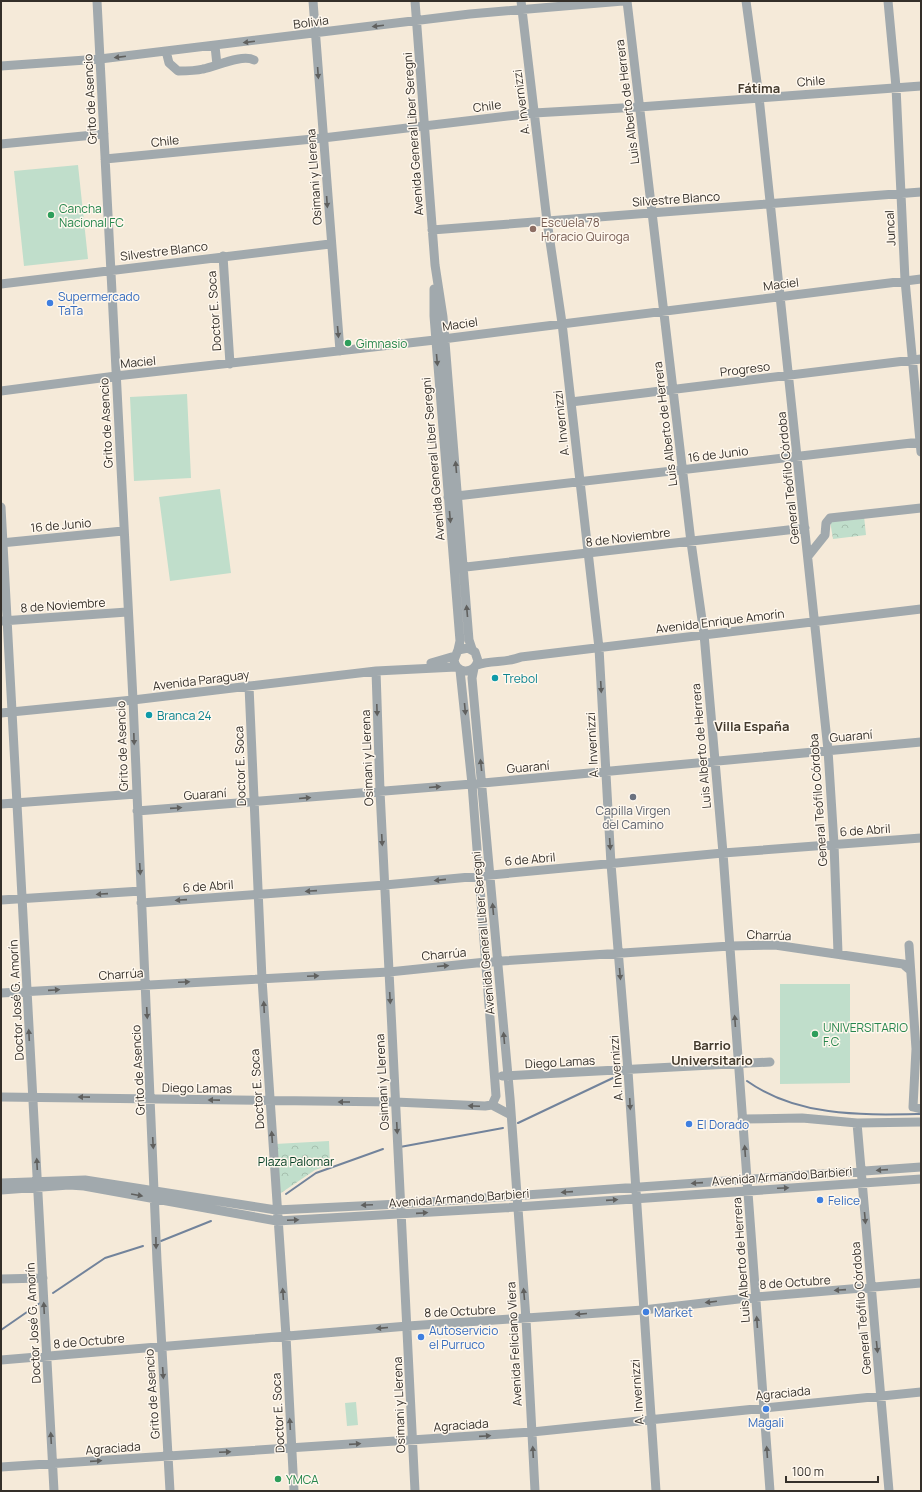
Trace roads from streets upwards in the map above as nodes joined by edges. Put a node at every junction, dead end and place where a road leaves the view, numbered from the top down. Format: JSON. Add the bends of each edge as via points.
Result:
{"nodes":[{"id":1,"x":97,"y":1,"type":"edge"},
{"id":2,"x":313,"y":1,"type":"edge"},
{"id":3,"x":415,"y":1,"type":"edge"},
{"id":4,"x":623,"y":1,"type":"edge"},
{"id":5,"x":626,"y":1,"type":"edge"},
{"id":6,"x":746,"y":1,"type":"edge"},
{"id":7,"x":888,"y":1,"type":"edge"},
{"id":8,"x":522,"y":5,"type":"edge"},
{"id":9,"x":416,"y":21,"type":"junction"},
{"id":10,"x":316,"y":34,"type":"junction"},
{"id":11,"x":215,"y":46,"type":"junction"},
{"id":12,"x":166,"y":52,"type":"junction"},
{"id":13,"x":100,"y":59,"type":"junction"},
{"id":14,"x":254,"y":60,"type":"dead end"},
{"id":15,"x":217,"y":65,"type":"junction"},
{"id":16,"x":1,"y":66,"type":"edge"},
{"id":17,"x":921,"y":86,"type":"edge"},
{"id":18,"x":896,"y":87,"type":"junction"},
{"id":19,"x":759,"y":97,"type":"junction"},
{"id":20,"x":639,"y":107,"type":"junction"},
{"id":21,"x":534,"y":113,"type":"junction"},
{"id":22,"x":424,"y":125,"type":"junction"},
{"id":23,"x":104,"y":134,"type":"junction"},
{"id":24,"x":323,"y":138,"type":"junction"},
{"id":25,"x":1,"y":144,"type":"edge"},
{"id":26,"x":105,"y":159,"type":"junction"},
{"id":27,"x":921,"y":192,"type":"edge"},
{"id":28,"x":900,"y":193,"type":"junction"},
{"id":29,"x":770,"y":204,"type":"junction"},
{"id":30,"x":652,"y":213,"type":"junction"},
{"id":31,"x":547,"y":221,"type":"junction"},
{"id":32,"x":432,"y":230,"type":"junction"},
{"id":33,"x":330,"y":244,"type":"junction"},
{"id":34,"x":222,"y":256,"type":"junction"},
{"id":35,"x":110,"y":270,"type":"junction"},
{"id":36,"x":921,"y":278,"type":"edge"},
{"id":37,"x":905,"y":280,"type":"junction"},
{"id":38,"x":1,"y":284,"type":"edge"},
{"id":39,"x":781,"y":296,"type":"junction"},
{"id":40,"x":663,"y":311,"type":"junction"},
{"id":41,"x":562,"y":323,"type":"junction"},
{"id":42,"x":440,"y":339,"type":"junction"},
{"id":43,"x":340,"y":351,"type":"junction"},
{"id":44,"x":917,"y":360,"type":"edge"},
{"id":45,"x":230,"y":364,"type":"junction"},
{"id":46,"x":116,"y":376,"type":"junction"},
{"id":47,"x":789,"y":376,"type":"junction"},
{"id":48,"x":673,"y":390,"type":"junction"},
{"id":49,"x":1,"y":391,"type":"edge"},
{"id":50,"x":571,"y":402,"type":"junction"},
{"id":51,"x":920,"y":442,"type":"junction"},
{"id":52,"x":921,"y":452,"type":"edge"},
{"id":53,"x":798,"y":456,"type":"junction"},
{"id":54,"x":682,"y":470,"type":"junction"},
{"id":55,"x":580,"y":482,"type":"junction"},
{"id":56,"x":458,"y":496,"type":"junction"},
{"id":57,"x":448,"y":497,"type":"junction"},
{"id":58,"x":1,"y":507,"type":"edge"},
{"id":59,"x":921,"y":508,"type":"edge"},
{"id":60,"x":805,"y":528,"type":"junction"},
{"id":61,"x":123,"y":531,"type":"junction"},
{"id":62,"x":691,"y":542,"type":"junction"},
{"id":63,"x":2,"y":543,"type":"edge"},
{"id":64,"x":590,"y":553,"type":"junction"},
{"id":65,"x":809,"y":554,"type":"junction"},
{"id":66,"x":463,"y":567,"type":"junction"},
{"id":67,"x":454,"y":568,"type":"junction"},
{"id":68,"x":921,"y":609,"type":"edge"},
{"id":69,"x":127,"y":612,"type":"junction"},
{"id":70,"x":4,"y":621,"type":"edge"},
{"id":71,"x":815,"y":622,"type":"junction"},
{"id":72,"x":704,"y":634,"type":"junction"},
{"id":73,"x":600,"y":648,"type":"junction"},
{"id":74,"x":473,"y":651,"type":"junction"},
{"id":75,"x":456,"y":653,"type":"junction"},
{"id":76,"x":521,"y":657,"type":"junction"},
{"id":77,"x":475,"y":666,"type":"junction"},
{"id":78,"x":404,"y":668,"type":"junction"},
{"id":79,"x":458,"y":668,"type":"junction"},
{"id":80,"x":376,"y":671,"type":"junction"},
{"id":81,"x":249,"y":686,"type":"junction"},
{"id":82,"x":132,"y":700,"type":"junction"},
{"id":83,"x":12,"y":712,"type":"junction"},
{"id":84,"x":1,"y":713,"type":"edge"},
{"id":85,"x":921,"y":742,"type":"edge"},
{"id":86,"x":828,"y":750,"type":"junction"},
{"id":87,"x":714,"y":761,"type":"junction"},
{"id":88,"x":606,"y":772,"type":"junction"},
{"id":89,"x":482,"y":783,"type":"junction"},
{"id":90,"x":472,"y":784,"type":"junction"},
{"id":91,"x":380,"y":791,"type":"junction"},
{"id":92,"x":136,"y":794,"type":"junction"},
{"id":93,"x":17,"y":803,"type":"junction"},
{"id":94,"x":253,"y":803,"type":"junction"},
{"id":95,"x":1,"y":804,"type":"edge"},
{"id":96,"x":137,"y":811,"type":"junction"},
{"id":97,"x":921,"y":838,"type":"edge"},
{"id":98,"x":834,"y":844,"type":"junction"},
{"id":99,"x":723,"y":853,"type":"junction"},
{"id":100,"x":611,"y":864,"type":"junction"},
{"id":101,"x":490,"y":875,"type":"junction"},
{"id":102,"x":479,"y":876,"type":"junction"},
{"id":103,"x":385,"y":885,"type":"junction"},
{"id":104,"x":141,"y":891,"type":"junction"},
{"id":105,"x":258,"y":894,"type":"junction"},
{"id":106,"x":22,"y":899,"type":"junction"},
{"id":107,"x":1,"y":900,"type":"edge"},
{"id":108,"x":142,"y":903,"type":"junction"},
{"id":109,"x":909,"y":945,"type":"dead end"},
{"id":110,"x":730,"y":946,"type":"junction"},
{"id":111,"x":619,"y":953,"type":"junction"},
{"id":112,"x":838,"y":953,"type":"junction"},
{"id":113,"x":486,"y":962,"type":"junction"},
{"id":114,"x":497,"y":962,"type":"junction"},
{"id":115,"x":910,"y":970,"type":"junction"},
{"id":116,"x":389,"y":972,"type":"junction"},
{"id":117,"x":262,"y":979,"type":"junction"},
{"id":118,"x":146,"y":984,"type":"junction"},
{"id":119,"x":27,"y":992,"type":"junction"},
{"id":120,"x":1,"y":994,"type":"edge"},
{"id":121,"x":918,"y":1049,"type":"edge"},
{"id":122,"x":770,"y":1062,"type":"dead end"},
{"id":123,"x":738,"y":1064,"type":"junction"},
{"id":124,"x":628,"y":1071,"type":"junction"},
{"id":125,"x":495,"y":1075,"type":"junction"},
{"id":126,"x":508,"y":1077,"type":"junction"},
{"id":127,"x":33,"y":1096,"type":"junction"},
{"id":128,"x":1,"y":1097,"type":"edge"},
{"id":129,"x":151,"y":1099,"type":"junction"},
{"id":130,"x":269,"y":1102,"type":"junction"},
{"id":131,"x":395,"y":1102,"type":"junction"},
{"id":132,"x":492,"y":1105,"type":"junction"},
{"id":133,"x":921,"y":1109,"type":"edge"},
{"id":134,"x":511,"y":1115,"type":"junction"},
{"id":135,"x":742,"y":1119,"type":"junction"},
{"id":136,"x":921,"y":1122,"type":"edge"},
{"id":137,"x":858,"y":1123,"type":"junction"},
{"id":138,"x":921,"y":1167,"type":"edge"},
{"id":139,"x":860,"y":1172,"type":"junction"},
{"id":140,"x":747,"y":1179,"type":"junction"},
{"id":141,"x":921,"y":1179,"type":"edge"},
{"id":142,"x":862,"y":1182,"type":"junction"},
{"id":143,"x":1,"y":1183,"type":"edge"},
{"id":144,"x":38,"y":1184,"type":"junction"},
{"id":145,"x":635,"y":1187,"type":"junction"},
{"id":146,"x":1,"y":1190,"type":"edge"},
{"id":147,"x":748,"y":1190,"type":"junction"},
{"id":148,"x":155,"y":1194,"type":"junction"},
{"id":149,"x":516,"y":1195,"type":"junction"},
{"id":150,"x":636,"y":1198,"type":"junction"},
{"id":151,"x":400,"y":1204,"type":"junction"},
{"id":152,"x":517,"y":1207,"type":"junction"},
{"id":153,"x":276,"y":1210,"type":"junction"},
{"id":154,"x":401,"y":1214,"type":"junction"},
{"id":155,"x":277,"y":1221,"type":"junction"},
{"id":156,"x":43,"y":1278,"type":"junction"},
{"id":157,"x":1,"y":1279,"type":"edge"},
{"id":158,"x":921,"y":1283,"type":"edge"},
{"id":159,"x":871,"y":1288,"type":"junction"},
{"id":160,"x":756,"y":1297,"type":"junction"},
{"id":161,"x":643,"y":1310,"type":"junction"},
{"id":162,"x":526,"y":1319,"type":"junction"},
{"id":163,"x":408,"y":1326,"type":"junction"},
{"id":164,"x":286,"y":1336,"type":"junction"},
{"id":165,"x":161,"y":1346,"type":"junction"},
{"id":166,"x":47,"y":1356,"type":"junction"},
{"id":167,"x":1,"y":1360,"type":"edge"},
{"id":168,"x":921,"y":1392,"type":"edge"},
{"id":169,"x":882,"y":1396,"type":"junction"},
{"id":170,"x":764,"y":1407,"type":"junction"},
{"id":171,"x":651,"y":1421,"type":"junction"},
{"id":172,"x":532,"y":1432,"type":"junction"},
{"id":173,"x":413,"y":1441,"type":"junction"},
{"id":174,"x":292,"y":1448,"type":"junction"},
{"id":175,"x":168,"y":1455,"type":"junction"},
{"id":176,"x":53,"y":1464,"type":"junction"},
{"id":177,"x":1,"y":1467,"type":"edge"},
{"id":178,"x":54,"y":1491,"type":"edge"},
{"id":179,"x":170,"y":1491,"type":"edge"},
{"id":180,"x":294,"y":1491,"type":"edge"},
{"id":181,"x":415,"y":1491,"type":"edge"},
{"id":182,"x":535,"y":1491,"type":"edge"},
{"id":183,"x":656,"y":1491,"type":"edge"},
{"id":184,"x":770,"y":1491,"type":"edge"},
{"id":185,"x":889,"y":1491,"type":"edge"}],
"edges":[{"from":1,"to":13,"type":"street","name":"Grito de Asencio"},
{"from":2,"to":10,"type":"street","name":"Osimani y Llerena"},
{"from":3,"to":9,"type":"street","name":"Avenida General Líber Seregni"},
{"from":4,"to":8,"type":"street","name":"Bolivia"},
{"from":5,"to":20,"type":"street","name":"Luis Alberto de Herrera"},
{"from":6,"to":19,"type":"street","name":"General Teófilo Córdoba"},
{"from":7,"to":18,"type":"street","name":"Juncal"},
{"from":8,"to":9,"type":"street","name":"Bolivia"},
{"from":8,"to":21,"type":"street","name":"A. Invernizzi"},
{"from":9,"to":10,"type":"street","name":"Bolivia","one_way":true},
{"from":9,"to":22,"type":"street","name":"Avenida General Líber Seregni"},
{"from":10,"to":11,"type":"street","name":"Bolivia","one_way":true},
{"from":10,"to":24,"type":"street","name":"Osimani y Llerena","one_way":true},
{"from":11,"to":12,"type":"street","name":"Bolivia"},
{"from":11,"to":15,"type":"street"},
{"from":12,"to":13,"type":"street","name":"Bolivia","one_way":true},
{"from":12,"to":15,"type":"street","via":[[169,63],[178,72]]},
{"from":13,"to":16,"type":"street","name":"Bolivia"},
{"from":13,"to":23,"type":"street","name":"Grito de Asencio"},
{"from":14,"to":15,"type":"street","via":[[250,57],[242,58]]},
{"from":17,"to":18,"type":"street","name":"Chile"},
{"from":18,"to":19,"type":"street","name":"Chile"},
{"from":18,"to":28,"type":"street","name":"Juncal"},
{"from":19,"to":20,"type":"street","name":"Chile"},
{"from":19,"to":29,"type":"street","name":"General Teófilo Córdoba"},
{"from":20,"to":21,"type":"street","name":"Chile"},
{"from":20,"to":30,"type":"street","name":"Luis Alberto de Herrera"},
{"from":21,"to":22,"type":"street","name":"Chile"},
{"from":21,"to":31,"type":"street","name":"A. Invernizzi"},
{"from":22,"to":24,"type":"street","name":"Chile"},
{"from":22,"to":32,"type":"street","name":"Avenida General Líber Seregni"},
{"from":23,"to":25,"type":"street"},
{"from":23,"to":26,"type":"street","name":"Grito de Asencio"},
{"from":24,"to":26,"type":"street","name":"Chile"},
{"from":24,"to":33,"type":"street","name":"Osimani y Llerena","one_way":true},
{"from":26,"to":35,"type":"street","name":"Grito de Asencio"},
{"from":27,"to":28,"type":"street","name":"Silvestre Blanco"},
{"from":28,"to":29,"type":"street","name":"Silvestre Blanco"},
{"from":28,"to":37,"type":"street","name":"Juncal"},
{"from":29,"to":30,"type":"street","name":"Silvestre Blanco"},
{"from":29,"to":39,"type":"street","name":"General Teófilo Córdoba"},
{"from":30,"to":31,"type":"street","name":"Silvestre Blanco"},
{"from":30,"to":40,"type":"street","name":"Luis Alberto de Herrera"},
{"from":31,"to":32,"type":"street","name":"Silvestre Blanco"},
{"from":31,"to":41,"type":"street","name":"A. Invernizzi"},
{"from":32,"to":42,"type":"street","name":"Avenida General Líber Seregni","via":[[435,265],[434,316]]},
{"from":33,"to":34,"type":"street","name":"Silvestre Blanco"},
{"from":33,"to":43,"type":"street","name":"Osimani y Llerena","one_way":true},
{"from":34,"to":35,"type":"street","name":"Silvestre Blanco"},
{"from":34,"to":45,"type":"street","name":"Doctor E. Soca"},
{"from":35,"to":38,"type":"street","name":"Silvestre Blanco"},
{"from":35,"to":46,"type":"street","name":"Grito de Asencio"},
{"from":36,"to":37,"type":"street","name":"Maciel"},
{"from":37,"to":39,"type":"street","name":"Maciel"},
{"from":37,"to":44,"type":"street","name":"Juncal"},
{"from":39,"to":40,"type":"street","name":"Maciel"},
{"from":39,"to":47,"type":"street","name":"General Teófilo Córdoba"},
{"from":40,"to":41,"type":"street","name":"Maciel"},
{"from":40,"to":48,"type":"street","name":"Luis Alberto de Herrera"},
{"from":41,"to":42,"type":"street","name":"Maciel"},
{"from":41,"to":50,"type":"street","name":"A. Invernizzi"},
{"from":42,"to":43,"type":"street","name":"Maciel"},
{"from":56,"to":42,"type":"street","name":"Avenida General Líber Seregni","one_way":true},
{"from":42,"to":57,"type":"street","name":"Avenida General Líber Seregni","one_way":true},
{"from":43,"to":45,"type":"street","name":"Maciel"},
{"from":44,"to":47,"type":"street","name":"Progreso"},
{"from":44,"to":51,"type":"street","name":"Juncal"},
{"from":45,"to":46,"type":"street","name":"Maciel"},
{"from":46,"to":49,"type":"street","name":"Maciel"},
{"from":46,"to":61,"type":"street","name":"Grito de Asencio"},
{"from":47,"to":48,"type":"street","name":"Progreso"},
{"from":47,"to":53,"type":"street","name":"General Teófilo Córdoba"},
{"from":48,"to":50,"type":"street","name":"Progreso"},
{"from":48,"to":54,"type":"street","name":"Luis Alberto de Herrera"},
{"from":50,"to":55,"type":"street","name":"A. Invernizzi"},
{"from":51,"to":52,"type":"street","name":"Juncal"},
{"from":51,"to":53,"type":"street","name":"16 de Junio"},
{"from":53,"to":54,"type":"street","name":"16 de Junio"},
{"from":53,"to":60,"type":"street","name":"General Teófilo Córdoba"},
{"from":54,"to":55,"type":"street","name":"16 de Junio"},
{"from":54,"to":62,"type":"street","name":"Luis Alberto de Herrera"},
{"from":55,"to":56,"type":"street","name":"16 de Junio"},
{"from":55,"to":64,"type":"street","name":"A. Invernizzi"},
{"from":56,"to":57,"type":"street","name":"16 de Junio"},
{"from":56,"to":66,"type":"street","name":"Avenida General Líber Seregni"},
{"from":57,"to":67,"type":"street","name":"Avenida General Líber Seregni","one_way":true},
{"from":58,"to":63,"type":"street","name":"Doctor José G. Amorín"},
{"from":59,"to":65,"type":"street","via":[[830,518],[826,523],[826,535]]},
{"from":60,"to":62,"type":"street","name":"8 de Noviembre"},
{"from":60,"to":65,"type":"street","name":"General Teófilo Córdoba"},
{"from":61,"to":63,"type":"street","name":"16 de Junio"},
{"from":61,"to":69,"type":"street","name":"Grito de Asencio"},
{"from":62,"to":64,"type":"street","name":"8 de Noviembre"},
{"from":62,"to":72,"type":"street","name":"Luis Alberto de Herrera"},
{"from":63,"to":70,"type":"street","name":"Doctor José G. Amorín"},
{"from":64,"to":66,"type":"street","name":"8 de Noviembre"},
{"from":64,"to":73,"type":"street","name":"A. Invernizzi"},
{"from":65,"to":71,"type":"street","name":"General Teófilo Córdoba"},
{"from":66,"to":67,"type":"street","name":"8 de Noviembre"},
{"from":74,"to":66,"type":"street","name":"Avenida General Líber Seregni","one_way":true,"via":[[469,640]]},
{"from":67,"to":75,"type":"street","name":"Avenida General Líber Seregni","via":[[460,641]]},
{"from":68,"to":71,"type":"street","name":"Avenida Enrique Amorín"},
{"from":69,"to":70,"type":"street","name":"8 de Noviembre"},
{"from":69,"to":82,"type":"street","name":"Grito de Asencio"},
{"from":70,"to":83,"type":"street","name":"Doctor José G. Amorín"},
{"from":71,"to":72,"type":"street","name":"Avenida Enrique Amorín"},
{"from":71,"to":86,"type":"street","name":"General Teófilo Córdoba"},
{"from":72,"to":73,"type":"street","name":"Avenida Enrique Amorín"},
{"from":72,"to":87,"type":"street","name":"Luis Alberto de Herrera"},
{"from":73,"to":76,"type":"street","name":"Avenida Enrique Amorín"},
{"from":73,"to":88,"type":"street","name":"A. Invernizzi","one_way":true},
{"from":74,"to":75,"type":"street","via":[[465,648]]},
{"from":74,"to":76,"type":"street","name":"Avenida Enrique Amorín","via":[[485,656],[514,654]]},
{"from":74,"to":77,"type":"street","via":[[478,658]]},
{"from":75,"to":78,"type":"street","name":"Avenida Paraguay"},
{"from":75,"to":79,"type":"street"},
{"from":76,"to":77,"type":"street","name":"Avenida Enrique Amorín"},
{"from":77,"to":79,"type":"street","via":[[467,671]]},
{"from":89,"to":77,"type":"street","name":"Avenida General Líber Seregni","one_way":true,"via":[[472,678]]},
{"from":78,"to":79,"type":"street","name":"Avenida Paraguay"},
{"from":78,"to":80,"type":"street","name":"Avenida Paraguay"},
{"from":79,"to":90,"type":"street","name":"Avenida General Líber Seregni","one_way":true},
{"from":80,"to":81,"type":"street","name":"Avenida Paraguay"},
{"from":80,"to":91,"type":"street","name":"Osimani y Llerena","one_way":true},
{"from":81,"to":82,"type":"street","name":"Avenida Paraguay"},
{"from":81,"to":94,"type":"street","name":"Doctor E. Soca"},
{"from":82,"to":83,"type":"street","name":"Avenida Paraguay"},
{"from":82,"to":92,"type":"street","name":"Grito de Asencio","one_way":true},
{"from":83,"to":84,"type":"street","name":"Avenida Paraguay"},
{"from":83,"to":93,"type":"street","name":"Doctor José G. Amorín"},
{"from":85,"to":86,"type":"street","name":"Guaraní"},
{"from":86,"to":87,"type":"street","name":"Guaraní"},
{"from":86,"to":98,"type":"street","name":"General Teófilo Córdoba"},
{"from":87,"to":88,"type":"street","name":"Guaraní"},
{"from":87,"to":99,"type":"street","name":"Luis Alberto de Herrera"},
{"from":88,"to":89,"type":"street","name":"Guaraní"},
{"from":88,"to":100,"type":"street","name":"A. Invernizzi","one_way":true},
{"from":89,"to":90,"type":"street","name":"Guaraní"},
{"from":89,"to":101,"type":"street","name":"Avenida General Líber Seregni"},
{"from":91,"to":90,"type":"street","name":"Guaraní","one_way":true},
{"from":90,"to":102,"type":"street","name":"Avenida General Líber Seregni"},
{"from":94,"to":91,"type":"street","name":"Guaraní","one_way":true},
{"from":91,"to":103,"type":"street","name":"Osimani y Llerena","one_way":true},
{"from":92,"to":93,"type":"street"},
{"from":92,"to":96,"type":"street","name":"Grito de Asencio"},
{"from":93,"to":95,"type":"street"},
{"from":93,"to":106,"type":"street","name":"Doctor José G. Amorín"},
{"from":96,"to":94,"type":"street","name":"Guaraní","one_way":true},
{"from":94,"to":105,"type":"street","name":"Doctor E. Soca"},
{"from":96,"to":104,"type":"street","name":"Grito de Asencio","one_way":true},
{"from":97,"to":98,"type":"street","name":"6 de Abril"},
{"from":98,"to":99,"type":"street","name":"6 de Abril"},
{"from":98,"to":112,"type":"street","name":"General Teófilo Córdoba"},
{"from":99,"to":100,"type":"street","name":"6 de Abril"},
{"from":99,"to":110,"type":"street","name":"Luis Alberto de Herrera"},
{"from":100,"to":101,"type":"street","name":"6 de Abril"},
{"from":100,"to":111,"type":"street","name":"A. Invernizzi"},
{"from":101,"to":102,"type":"street","name":"6 de Abril"},
{"from":114,"to":101,"type":"street","name":"Avenida General Líber Seregni","one_way":true},
{"from":102,"to":103,"type":"street","name":"6 de Abril","one_way":true},
{"from":102,"to":113,"type":"street","name":"Avenida General Líber Seregni"},
{"from":103,"to":105,"type":"street","name":"6 de Abril","one_way":true},
{"from":103,"to":116,"type":"street","name":"Osimani y Llerena"},
{"from":104,"to":106,"type":"street","one_way":true},
{"from":104,"to":108,"type":"street","name":"Grito de Asencio"},
{"from":105,"to":108,"type":"street","name":"6 de Abril","one_way":true},
{"from":105,"to":117,"type":"street","name":"Doctor E. Soca"},
{"from":106,"to":107,"type":"street"},
{"from":106,"to":119,"type":"street","name":"Doctor José G. Amorín"},
{"from":108,"to":118,"type":"street","name":"Grito de Asencio"},
{"from":109,"to":115,"type":"street"},
{"from":110,"to":111,"type":"street","name":"Charrúa"},
{"from":110,"to":112,"type":"street","name":"Charrúa","via":[[775,945]]},
{"from":123,"to":110,"type":"street","name":"Luis Alberto de Herrera","one_way":true},
{"from":111,"to":114,"type":"street","name":"Charrúa"},
{"from":111,"to":124,"type":"street","name":"A. Invernizzi","one_way":true},
{"from":112,"to":115,"type":"street","name":"Charrúa","via":[[903,964]]},
{"from":113,"to":114,"type":"street","name":"Charrúa"},
{"from":116,"to":113,"type":"street","name":"Charrúa","one_way":true},
{"from":113,"to":125,"type":"street","name":"Avenida General Líber Seregni"},
{"from":126,"to":114,"type":"street","name":"Avenida General Líber Seregni","one_way":true},
{"from":115,"to":121,"type":"street"},
{"from":117,"to":116,"type":"street","name":"Charrúa","one_way":true},
{"from":116,"to":131,"type":"street","name":"Osimani y Llerena","one_way":true},
{"from":118,"to":117,"type":"street","name":"Charrúa","one_way":true},
{"from":130,"to":117,"type":"street","name":"Doctor E. Soca","one_way":true},
{"from":119,"to":118,"type":"street","name":"Charrúa","one_way":true},
{"from":118,"to":129,"type":"street","name":"Grito de Asencio","one_way":true},
{"from":119,"to":120,"type":"street","name":"Charrúa"},
{"from":127,"to":119,"type":"street","name":"Doctor José G. Amorín","one_way":true},
{"from":121,"to":133,"type":"street","via":[[914,1107]]},
{"from":122,"to":123,"type":"street","name":"Diego Lamas"},
{"from":123,"to":124,"type":"street","name":"Diego Lamas"},
{"from":123,"to":135,"type":"street","name":"Luis Alberto de Herrera"},
{"from":124,"to":126,"type":"street","name":"Diego Lamas"},
{"from":124,"to":145,"type":"street","name":"A. Invernizzi","one_way":true},
{"from":125,"to":126,"type":"street","name":"Diego Lamas"},
{"from":125,"to":132,"type":"street","name":"Avenida General Líber Seregni","via":[[496,1096]]},
{"from":126,"to":134,"type":"street","name":"Avenida General Líber Seregni"},
{"from":127,"to":128,"type":"street","name":"Diego Lamas"},
{"from":129,"to":127,"type":"street","name":"Diego Lamas","one_way":true},
{"from":144,"to":127,"type":"street","name":"Doctor José G. Amorín","one_way":true},
{"from":130,"to":129,"type":"street","name":"Diego Lamas","one_way":true},
{"from":129,"to":148,"type":"street","name":"Grito de Asencio","one_way":true},
{"from":131,"to":130,"type":"street","name":"Diego Lamas","one_way":true},
{"from":153,"to":130,"type":"street","name":"Doctor E. Soca","one_way":true},
{"from":132,"to":131,"type":"street","name":"Diego Lamas","one_way":true},
{"from":131,"to":151,"type":"street","name":"Osimani y Llerena","one_way":true},
{"from":132,"to":134,"type":"street","name":"Diego Lamas"},
{"from":134,"to":149,"type":"street","name":"Avenida General Líber Seregni"},
{"from":135,"to":137,"type":"street","via":[[802,1118]]},
{"from":140,"to":135,"type":"street","name":"Luis Alberto de Herrera","one_way":true},
{"from":136,"to":137,"type":"street"},
{"from":137,"to":139,"type":"street","name":"General Teófilo Córdoba"},
{"from":138,"to":139,"type":"street","name":"Avenida Armando Barbieri","one_way":true},
{"from":139,"to":140,"type":"street","name":"Avenida Armando Barbieri"},
{"from":139,"to":142,"type":"street","name":"General Teófilo Córdoba"},
{"from":140,"to":145,"type":"street","name":"Avenida Armando Barbieri","one_way":true},
{"from":140,"to":147,"type":"street","name":"Luis Alberto de Herrera"},
{"from":141,"to":142,"type":"street","name":"Avenida Armando Barbieri"},
{"from":147,"to":142,"type":"street","name":"Avenida Armando Barbieri","one_way":true},
{"from":142,"to":159,"type":"street","name":"General Teófilo Córdoba","one_way":true},
{"from":143,"to":144,"type":"street","name":"Avenida Armando Barbieri"},
{"from":144,"to":146,"type":"street","name":"Avenida Armando Barbieri"},
{"from":144,"to":148,"type":"street","name":"Avenida Armando Barbieri","via":[[85,1180]]},
{"from":144,"to":156,"type":"street","name":"Doctor José G. Amorín"},
{"from":145,"to":149,"type":"street","name":"Avenida Armando Barbieri","one_way":true},
{"from":145,"to":150,"type":"street","name":"A. Invernizzi"},
{"from":147,"to":150,"type":"street","name":"Avenida Armando Barbieri"},
{"from":147,"to":160,"type":"street","name":"Luis Alberto de Herrera"},
{"from":148,"to":153,"type":"street","name":"Avenida Armando Barbieri"},
{"from":148,"to":155,"type":"street","name":"Avenida Armando Barbieri"},
{"from":148,"to":165,"type":"street","name":"Grito de Asencio","one_way":true},
{"from":149,"to":151,"type":"street","name":"Avenida Armando Barbieri"},
{"from":149,"to":152,"type":"street","name":"Avenida Feliciano Viera"},
{"from":152,"to":150,"type":"street","name":"Avenida Armando Barbieri","one_way":true},
{"from":150,"to":161,"type":"street","name":"A. Invernizzi"},
{"from":151,"to":153,"type":"street","name":"Avenida Armando Barbieri","one_way":true},
{"from":151,"to":154,"type":"street","name":"Osimani y Llerena"},
{"from":154,"to":152,"type":"street","name":"Avenida Armando Barbieri","one_way":true},
{"from":162,"to":152,"type":"street","name":"Avenida Feliciano Viera","one_way":true},
{"from":153,"to":155,"type":"street","name":"Doctor E. Soca"},
{"from":155,"to":154,"type":"street","name":"Avenida Armando Barbieri","one_way":true},
{"from":154,"to":163,"type":"street","name":"Osimani y Llerena"},
{"from":164,"to":155,"type":"street","name":"Doctor E. Soca","one_way":true},
{"from":156,"to":157,"type":"street"},
{"from":166,"to":156,"type":"street","name":"Doctor José G. Amorín","one_way":true},
{"from":158,"to":159,"type":"street","name":"8 de Octubre"},
{"from":159,"to":160,"type":"street","name":"8 de Octubre","one_way":true},
{"from":159,"to":169,"type":"street","name":"General Teófilo Córdoba","one_way":true},
{"from":160,"to":161,"type":"street","name":"8 de Octubre","one_way":true},
{"from":170,"to":160,"type":"street","name":"Luis Alberto de Herrera","one_way":true},
{"from":161,"to":162,"type":"street","name":"8 de Octubre","one_way":true},
{"from":161,"to":171,"type":"street","name":"A. Invernizzi"},
{"from":162,"to":163,"type":"street","name":"8 de Octubre"},
{"from":162,"to":172,"type":"street","name":"Avenida Feliciano Viera"},
{"from":163,"to":164,"type":"street","name":"8 de Octubre","one_way":true},
{"from":163,"to":173,"type":"street","name":"Osimani y Llerena"},
{"from":164,"to":165,"type":"street","name":"8 de Octubre"},
{"from":174,"to":164,"type":"street","name":"Doctor E. Soca","one_way":true},
{"from":165,"to":166,"type":"street","name":"8 de Octubre"},
{"from":165,"to":175,"type":"street","name":"Grito de Asencio","one_way":true},
{"from":166,"to":167,"type":"street","name":"8 de Octubre"},
{"from":176,"to":166,"type":"street","name":"Doctor José G. Amorín","one_way":true},
{"from":168,"to":169,"type":"street","name":"Agraciada"},
{"from":169,"to":170,"type":"street","name":"Agraciada"},
{"from":169,"to":185,"type":"street","name":"General Teófilo Córdoba"},
{"from":170,"to":171,"type":"street","name":"Agraciada"},
{"from":184,"to":170,"type":"street","name":"Luis Alberto de Herrera","one_way":true},
{"from":171,"to":172,"type":"street","name":"Agraciada"},
{"from":171,"to":183,"type":"street","name":"A. Invernizzi"},
{"from":173,"to":172,"type":"street","name":"Agraciada","one_way":true},
{"from":182,"to":172,"type":"street","name":"Avenida Feliciano Viera","one_way":true},
{"from":174,"to":173,"type":"street","name":"Agraciada","one_way":true},
{"from":173,"to":181,"type":"street","name":"Osimani y Llerena"},
{"from":175,"to":174,"type":"street","name":"Agraciada","one_way":true},
{"from":174,"to":180,"type":"street","name":"Doctor E. Soca"},
{"from":176,"to":175,"type":"street","name":"Agraciada","one_way":true},
{"from":175,"to":179,"type":"street","name":"Grito de Asencio"},
{"from":176,"to":177,"type":"street","name":"Agraciada"},
{"from":176,"to":178,"type":"street","name":"Doctor José G. Amorín"}]}
